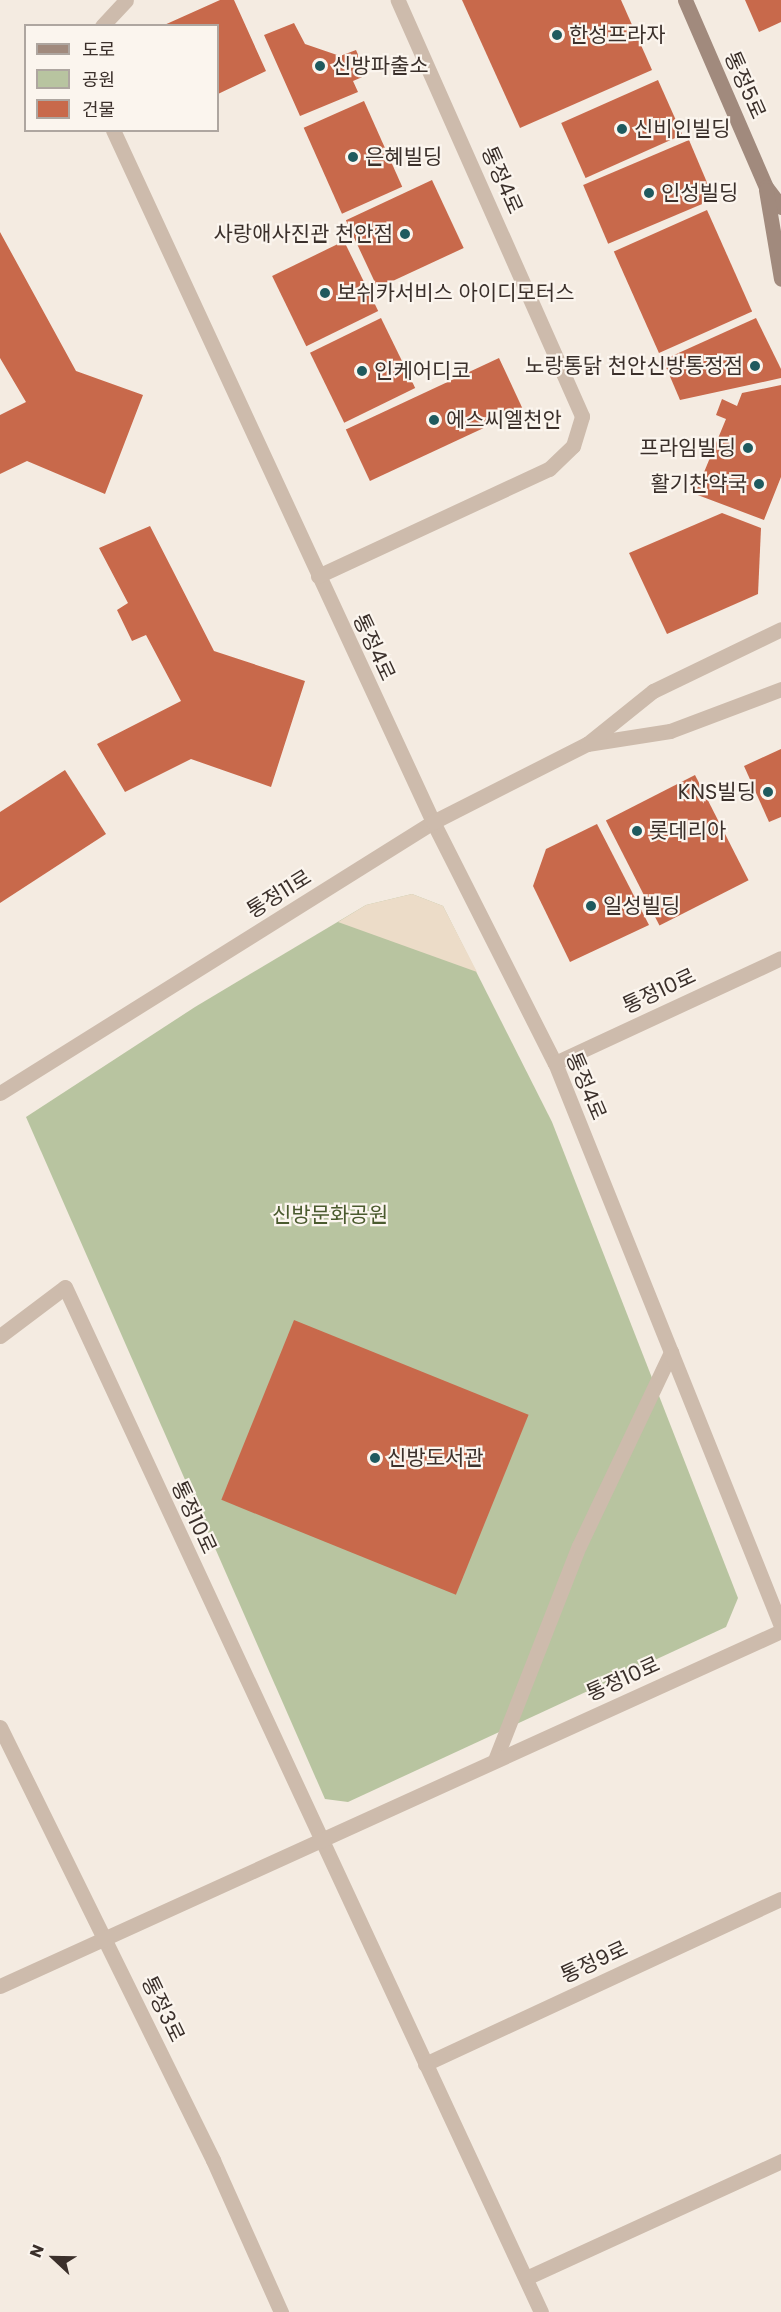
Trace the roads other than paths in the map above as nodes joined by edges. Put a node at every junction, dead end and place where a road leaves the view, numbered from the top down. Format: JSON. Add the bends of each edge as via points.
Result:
{"nodes":[{"id":1,"x":126,"y":0,"type":"edge"},
{"id":2,"x":398,"y":0,"type":"edge"},
{"id":3,"x":685,"y":0,"type":"edge"},
{"id":4,"x":104,"y":24,"type":"edge"},
{"id":5,"x":114,"y":132,"type":"edge"},
{"id":6,"x":766,"y":187,"type":"junction"},
{"id":7,"x":781,"y":207,"type":"edge"},
{"id":8,"x":781,"y":279,"type":"edge"},
{"id":9,"x":318,"y":576,"type":"junction"},
{"id":10,"x":781,"y":629,"type":"edge"},
{"id":11,"x":781,"y":689,"type":"edge"},
{"id":12,"x":587,"y":744,"type":"junction"},
{"id":13,"x":433,"y":822,"type":"junction"},
{"id":14,"x":781,"y":958,"type":"edge"},
{"id":15,"x":555,"y":1063,"type":"junction"},
{"id":16,"x":0,"y":1093,"type":"edge"},
{"id":17,"x":0,"y":1336,"type":"edge"},
{"id":18,"x":671,"y":1352,"type":"junction"},
{"id":19,"x":781,"y":1626,"type":"edge"},
{"id":20,"x":781,"y":1631,"type":"edge"},
{"id":21,"x":0,"y":1727,"type":"edge"},
{"id":22,"x":495,"y":1760,"type":"junction"},
{"id":23,"x":318,"y":1839,"type":"junction"},
{"id":24,"x":781,"y":1899,"type":"edge"},
{"id":25,"x":104,"y":1938,"type":"junction"},
{"id":26,"x":0,"y":1986,"type":"edge"},
{"id":27,"x":425,"y":2064,"type":"junction"},
{"id":28,"x":781,"y":2161,"type":"edge"},
{"id":29,"x":526,"y":2278,"type":"junction"},
{"id":30,"x":281,"y":2312,"type":"edge"},
{"id":31,"x":541,"y":2312,"type":"edge"}],
"edges":[{"from":1,"to":4,"type":"street"},
{"from":2,"to":9,"type":"street","name":"통정4로","via":[[582,416],[573,446],[549,469]]},
{"from":3,"to":6,"type":"street","name":"통정5로"},
{"from":5,"to":9,"type":"street","name":"통정4로"},
{"from":6,"to":7,"type":"street"},
{"from":6,"to":8,"type":"street"},
{"from":9,"to":13,"type":"street","name":"통정4로"},
{"from":10,"to":12,"type":"street","via":[[653,691]]},
{"from":11,"to":12,"type":"street","via":[[681,728]]},
{"from":12,"to":13,"type":"street","name":"통정11로"},
{"from":13,"to":15,"type":"street","name":"통정4로"},
{"from":13,"to":16,"type":"street","name":"통정11로"},
{"from":14,"to":15,"type":"street","name":"통정10로"},
{"from":15,"to":18,"type":"street","name":"통정4로"},
{"from":17,"to":23,"type":"street","name":"통정10로","via":[[65,1287]]},
{"from":18,"to":19,"type":"street","name":"통정4로"},
{"from":18,"to":22,"type":"street","via":[[579,1546]]},
{"from":20,"to":22,"type":"street","name":"통정10로"},
{"from":21,"to":25,"type":"street","name":"통정3로"},
{"from":22,"to":23,"type":"street","name":"통정10로"},
{"from":23,"to":25,"type":"street","name":"통정10로"},
{"from":23,"to":27,"type":"street"},
{"from":24,"to":27,"type":"street","name":"통정9로"},
{"from":25,"to":26,"type":"street","name":"통정10로"},
{"from":25,"to":30,"type":"street","name":"통정3로"},
{"from":27,"to":29,"type":"street"},
{"from":28,"to":29,"type":"street"},
{"from":29,"to":31,"type":"street"}]}
